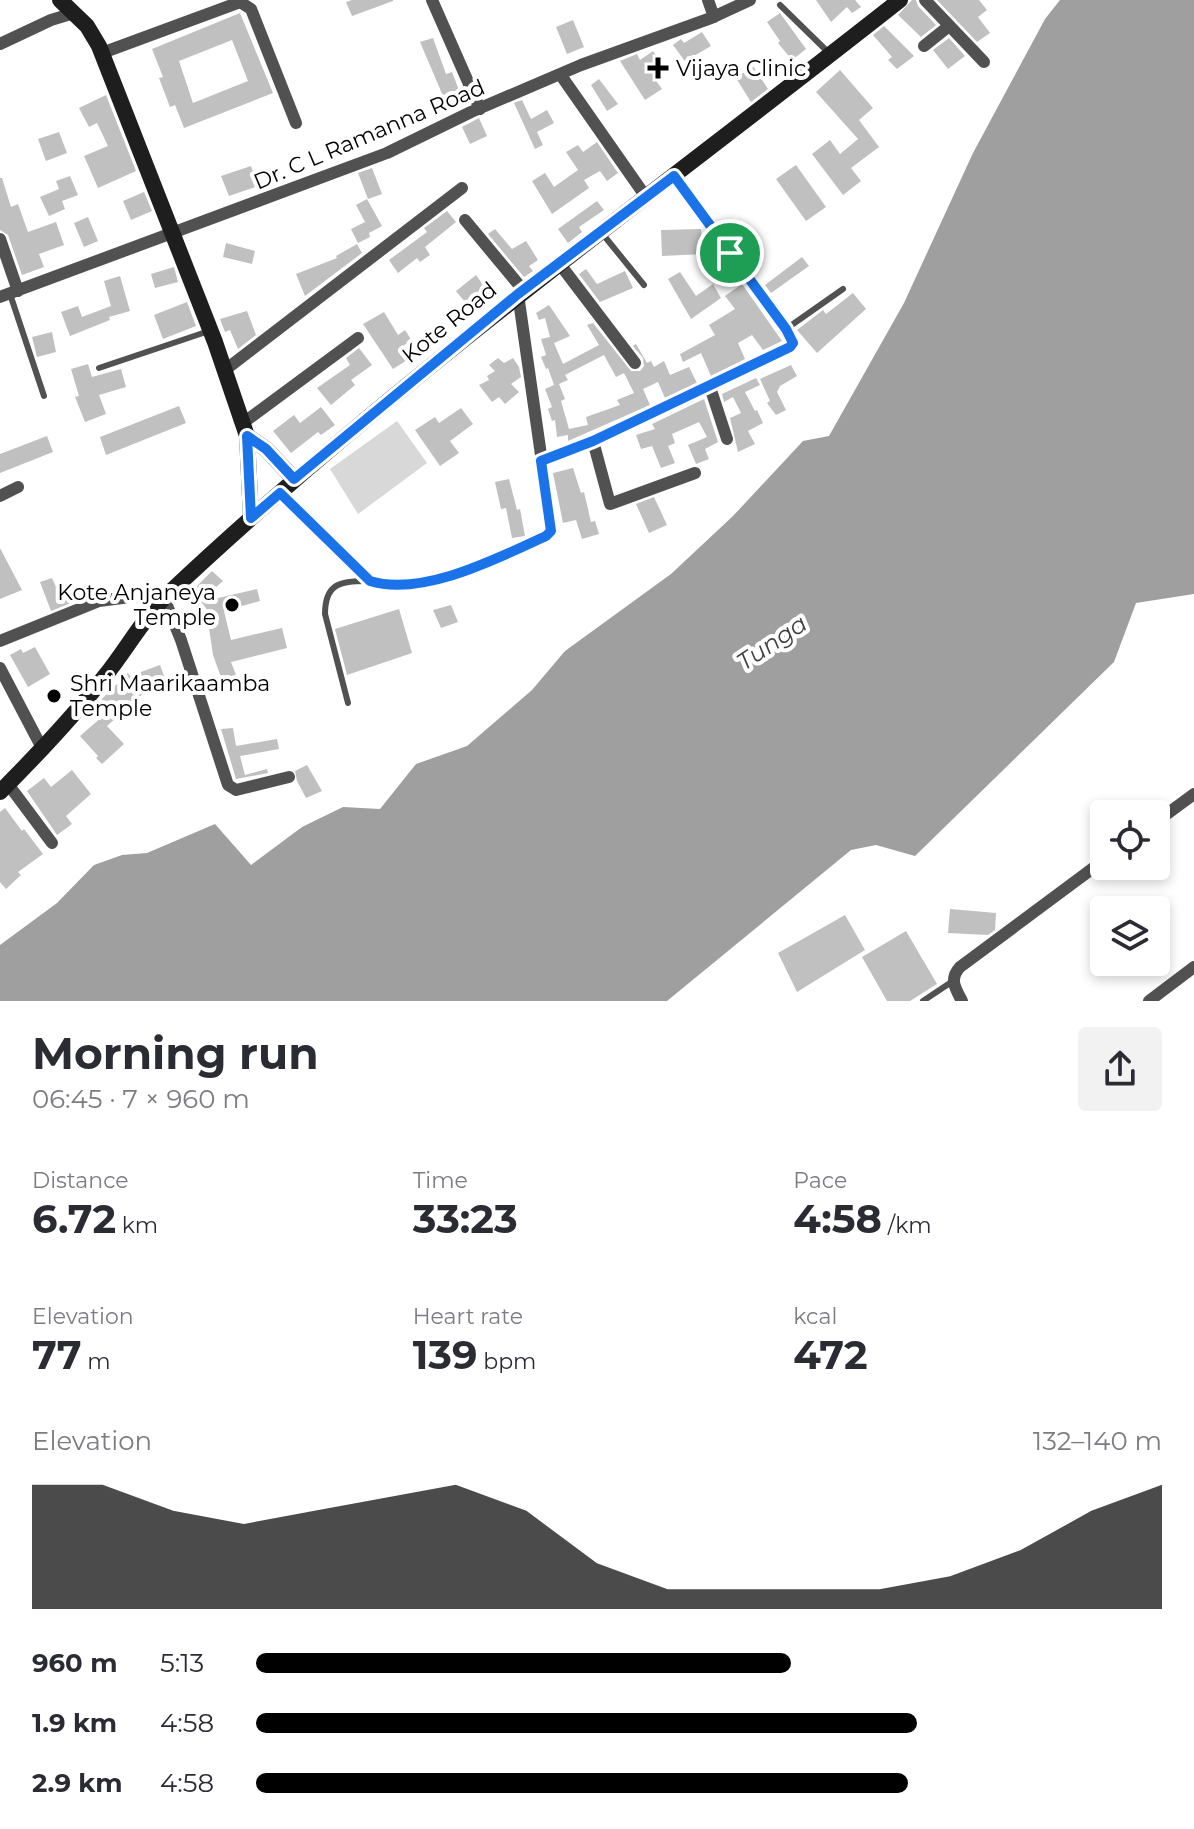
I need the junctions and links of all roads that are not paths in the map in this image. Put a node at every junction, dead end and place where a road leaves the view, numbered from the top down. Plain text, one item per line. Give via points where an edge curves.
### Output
1 (60, 0) edge
2 (432, 0) edge
3 (708, 0) edge
4 (750, 0) edge
5 (900, 0) edge
6 (925, 0) edge
7 (780, 5) dead end
8 (74, 13) junction
9 (714, 17) junction
10 (949, 26) junction
11 (0, 44) edge
12 (924, 46) dead end
13 (102, 53) junction
14 (830, 55) junction
15 (984, 62) dead end
16 (560, 74) junction
17 (480, 109) junction
18 (296, 123) dead end
19 (674, 176) junction
20 (462, 188) dead end
21 (646, 197) junction
22 (465, 220) dead end
23 (601, 232) junction
24 (171, 233) junction
25 (0, 239) edge
26 (559, 263) junction
27 (644, 285) dead end
28 (843, 289) dead end
29 (521, 292) junction
30 (9, 294) edge
31 (786, 329) junction
32 (210, 331) junction
33 (358, 338) dead end
34 (635, 363) dead end
35 (99, 368) dead end
36 (225, 370) junction
37 (710, 387) junction
38 (44, 396) dead end
39 (245, 429) junction
40 (727, 439) dead end
41 (593, 441) junction
42 (541, 461) junction
43 (695, 473) dead end
44 (294, 479) junction
45 (18, 487) dead end
46 (280, 493) junction
47 (0, 496) edge
48 (251, 518) junction
49 (370, 581) junction
50 (164, 598) junction
51 (0, 641) edge
52 (0, 668) edge
53 (348, 703) dead end
54 (43, 750) junction
55 (289, 777) dead end
56 (4, 788) edge
57 (1194, 794) edge
58 (1170, 812) edge
59 (52, 843) dead end
60 (1090, 870) edge
61 (1194, 967) edge
62 (953, 980) junction
63 (923, 1001) edge
64 (962, 1001) edge
65 (1149, 1001) edge

1 - 8 street
2 - 17 street
3 - 9 street
4 - 9 street, Dr. C L Ramanna Road
5 - 14 street, Kote Road
6 - 10 street
7 - 14 lane
8 - 11 street
8 - 13 street
9 - 16 street, Dr. C L Ramanna Road
10 - 12 street
10 - 15 street
13 - 18 street via 244,3 251,9
13 - 24 street
14 - 19 street, Kote Road
16 - 17 street, Dr. C L Ramanna Road
16 - 21 street
17 - 24 street, Dr. C L Ramanna Road via 387,153
19 - 21 street, Kote Road
19 - 31 street
20 - 36 street
21 - 23 street, Kote Road
22 - 29 street
23 - 26 street, Kote Road
23 - 27 lane
24 - 30 street, Dr. C L Ramanna Road
24 - 32 street
25 - 30 street
26 - 29 street, Kote Road
26 - 34 street
28 - 31 lane
29 - 42 street
29 - 44 street, Kote Road
30 - 38 lane
31 - 37 street via 790,347
32 - 35 lane
32 - 36 street
33 - 39 street
36 - 39 street
37 - 40 street
37 - 41 street
39 - 44 street
39 - 48 street
41 - 42 street
41 - 43 street via 610,504
42 - 49 street via 551,525 546,536 467,572 387,587
44 - 46 street, Kote Road
45 - 47 street
46 - 48 street, Kote Road
46 - 49 street
48 - 50 street, Kote Road
49 - 53 lane via 335,585 325,606
50 - 51 street via 99,601
50 - 54 street, Kote Road
50 - 55 street via 228,785 236,790
52 - 54 street
54 - 56 street, Kote Road
56 - 59 street
57 - 58 street
60 - 62 street via 960,967
61 - 65 street
62 - 63 lane
62 - 64 street

